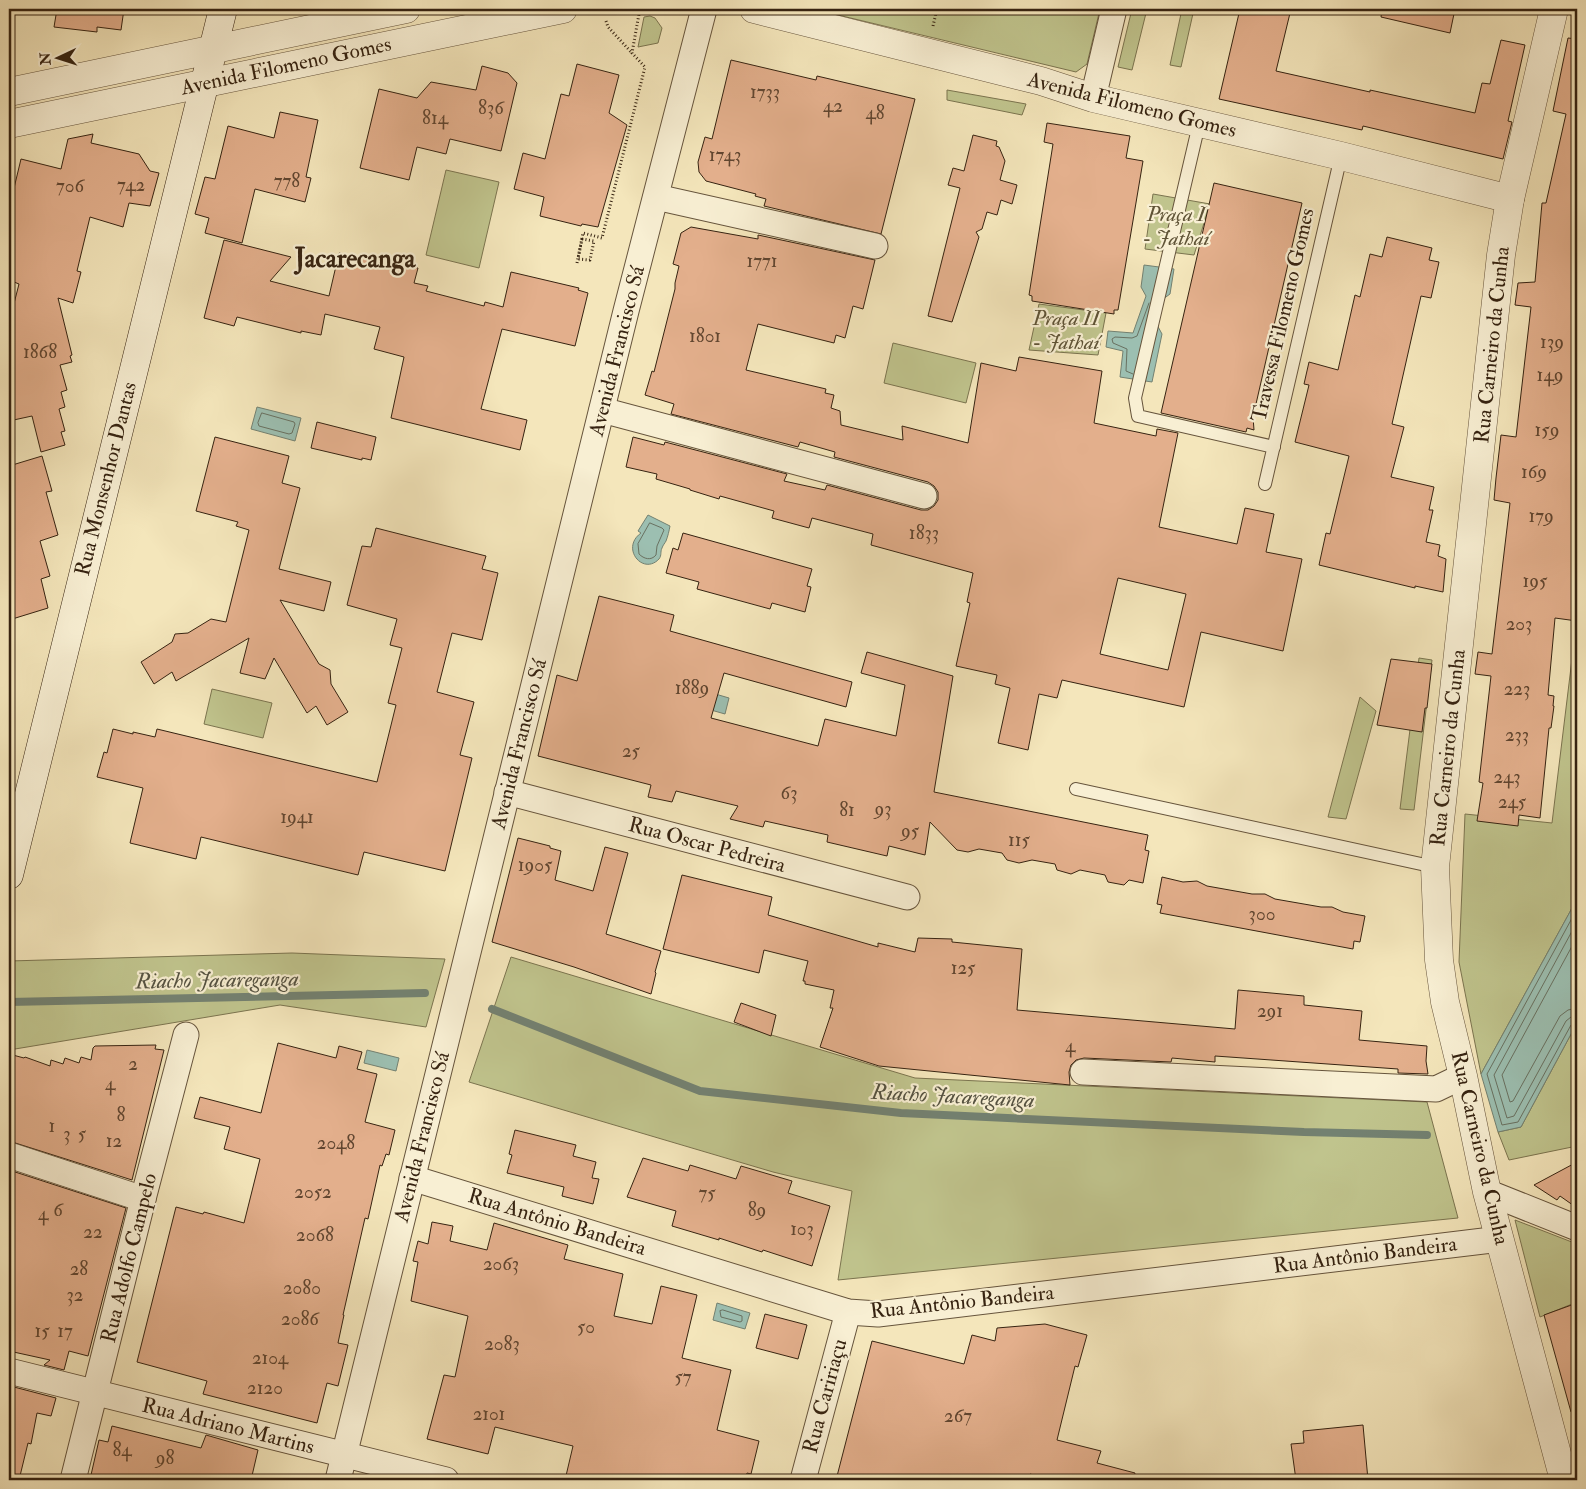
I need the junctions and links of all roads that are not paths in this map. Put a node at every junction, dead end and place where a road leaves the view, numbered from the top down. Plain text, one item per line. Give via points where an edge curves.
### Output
1 (223, 9) edge
2 (406, 9) edge
3 (563, 9) edge
4 (704, 9) edge
5 (754, 9) edge
6 (1114, 9) edge
7 (1554, 9) edge
8 (213, 48) junction
9 (204, 83) junction
10 (9, 92) edge
11 (1093, 98) junction
12 (9, 124) edge
13 (1199, 124) junction
14 (1341, 156) junction
15 (656, 197) junction
16 (1510, 199) junction
17 (875, 246) dead end
18 (602, 410) junction
19 (1274, 447) junction
20 (1265, 484) dead end
21 (924, 496) dead end
22 (1076, 789) dead end
23 (507, 792) junction
24 (1435, 867) junction
25 (9, 874) edge
26 (907, 898) dead end
27 (186, 1035) dead end
28 (1083, 1072) dead end
29 (1463, 1076) junction
30 (9, 1155) edge
31 (412, 1178) junction
32 (1488, 1192) junction
33 (143, 1199) junction
34 (1577, 1228) edge
35 (1500, 1239) junction
36 (848, 1312) junction
37 (9, 1372) edge
38 (95, 1393) junction
39 (344, 1455) junction
40 (73, 1480) edge
41 (338, 1480) edge
42 (446, 1480) edge
43 (803, 1480) edge
44 (1564, 1480) edge

1 - 8 street, Rua Monsenhor Dantas
2 - 8 street, Avenida Filomeno Gomes
3 - 9 street, Avenida Filomeno Gomes
4 - 15 street, Avenida Francisco Sá
5 - 11 street, Avenida Filomeno Gomes via 1041,81
6 - 11 street
7 - 16 street, Rua Carneiro da Cunha
8 - 9 street, Rua Monsenhor Dantas
8 - 10 street, Avenida Filomeno Gomes
9 - 12 street, Avenida Filomeno Gomes
9 - 25 street, Rua Monsenhor Dantas
11 - 13 street, Avenida Filomeno Gomes
13 - 14 street, Avenida Filomeno Gomes
13 - 19 lane via 1135,398 1136,408 1138,416
14 - 16 street, Avenida Filomeno Gomes
14 - 19 lane, Travessa Filomeno Gomes
15 - 17 street
15 - 18 street, Avenida Francisco Sá
16 - 24 street, Rua Carneiro da Cunha via 1501,256
18 - 21 street
18 - 23 street, Avenida Francisco Sá
19 - 20 lane, Travessa Filomeno Gomes
22 - 24 lane
23 - 26 street, Rua Oscar Pedreira
23 - 31 street, Avenida Francisco Sá
24 - 29 street, Rua Carneiro da Cunha via 1440,968
27 - 33 street, Rua Adolfo Campelo
28 - 29 street via 1436,1089
29 - 32 street, Rua Carneiro da Cunha
30 - 33 street
31 - 36 street, Rua Antônio Bandeira
31 - 39 street, Avenida Francisco Sá
32 - 34 street
32 - 35 street, Rua Carneiro da Cunha
33 - 38 street, Rua Adolfo Campelo
35 - 36 street, Rua Antônio Bandeira via 878,1314
35 - 44 street, Rua Carneiro da Cunha
36 - 43 street, Rua Caririaçu
37 - 38 street, Rua Adriano Martins
38 - 39 street, Rua Adriano Martins
38 - 40 street, Rua Adolfo Campelo
39 - 41 street, Avenida Francisco Sá
39 - 42 street, Rua Adriano Martins

